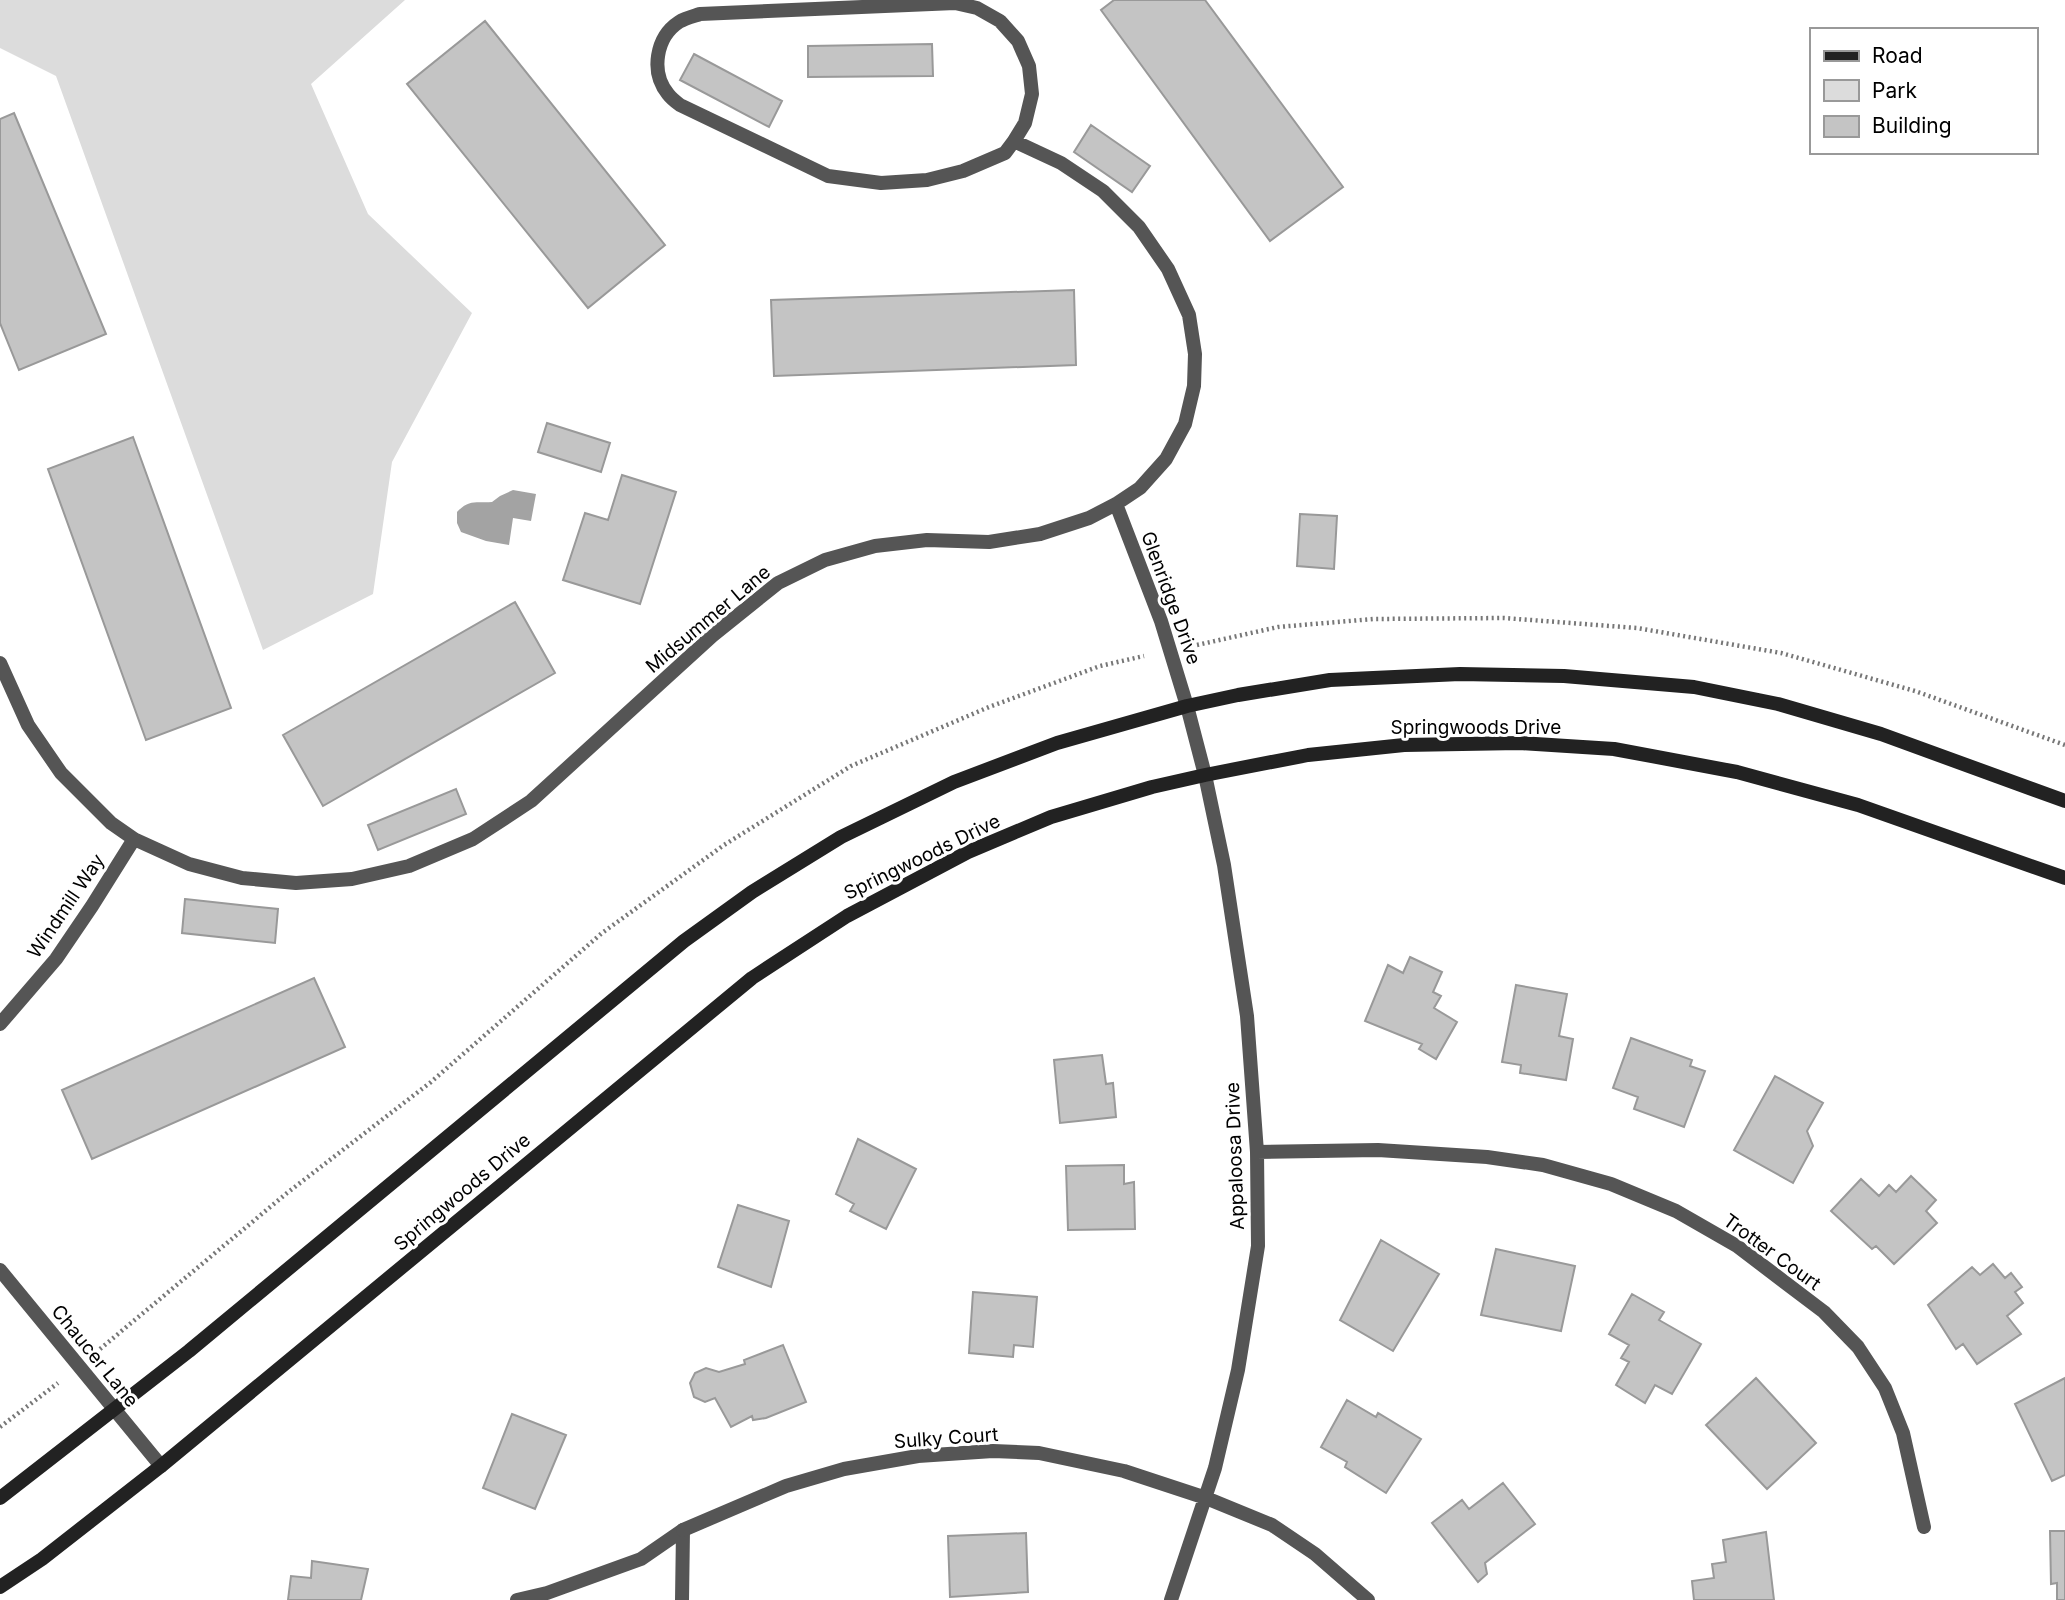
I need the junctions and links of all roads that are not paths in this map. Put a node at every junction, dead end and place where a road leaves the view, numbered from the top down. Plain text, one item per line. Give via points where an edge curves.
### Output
1 (1014, 141) junction
2 (1116, 504) junction
3 (0, 663) edge
4 (1187, 706) junction
5 (1205, 775) junction
6 (2065, 801) edge
7 (134, 839) junction
8 (2065, 878) edge
9 (0, 1024) edge
10 (1257, 1152) junction
11 (0, 1270) edge
12 (114, 1410) junction
13 (161, 1466) junction
14 (0, 1498) edge
15 (1206, 1498) junction
16 (1924, 1527) dead end
17 (683, 1530) junction
18 (0, 1587) edge
19 (517, 1600) edge
20 (682, 1600) edge
21 (1171, 1600) edge
22 (1368, 1600) edge

1 - 1 street via 1005,153 927,180 881,183 828,176 680,105 667,94 658,75 657,55 665,35 680,21 700,14 956,3 977,8 1000,21 1018,41 1029,66 1032,94 1025,123
1 - 2 street, Midsummer Lane via 1061,163 1103,191 1139,227 1168,269 1189,315 1194,386 1185,424 1166,458 1140,488
2 - 4 street, Glenridge Drive via 1161,621
2 - 7 street, Midsummer Lane via 1040,534 989,541 875,545 825,560 778,583 712,636 531,800 473,839 409,866 352,879 296,883 242,878 189,864
3 - 7 street, Midsummer Lane via 28,725 61,773 111,823
4 - 5 street, Appaloosa Drive
4 - 6 street via 1330,680 1460,674 1564,676 1694,687 1778,704 1881,734
4 - 12 street via 1057,743 954,782 841,837 752,892 684,941
5 - 8 street, Springwoods Drive via 1308,755 1404,745 1520,743 1614,749 1737,772 1858,805
5 - 10 street, Appaloosa Drive via 1247,1016
5 - 13 street, Springwoods Drive via 1051,817 968,852 847,916 752,978
7 - 9 street, Windmill Way via 56,959
10 - 15 street, Appaloosa Drive via 1258,1246 1238,1370
10 - 16 street, Trotter Court via 1378,1150 1487,1157 1543,1165 1611,1184 1676,1211 1737,1246 1824,1312 1858,1347 1885,1388 1903,1433
11 - 12 street, Chaucer Lane
12 - 13 street, Chaucer Lane
12 - 14 street
13 - 18 street, Springwoods Drive
15 - 17 street, Sulky Court via 1124,1471 1039,1453 943,1454 832,1472 786,1486
15 - 21 street, Appaloosa Drive
15 - 22 street, Sulky Court via 1272,1525 1315,1554
17 - 19 street, Sulky Court via 641,1559
17 - 20 street

